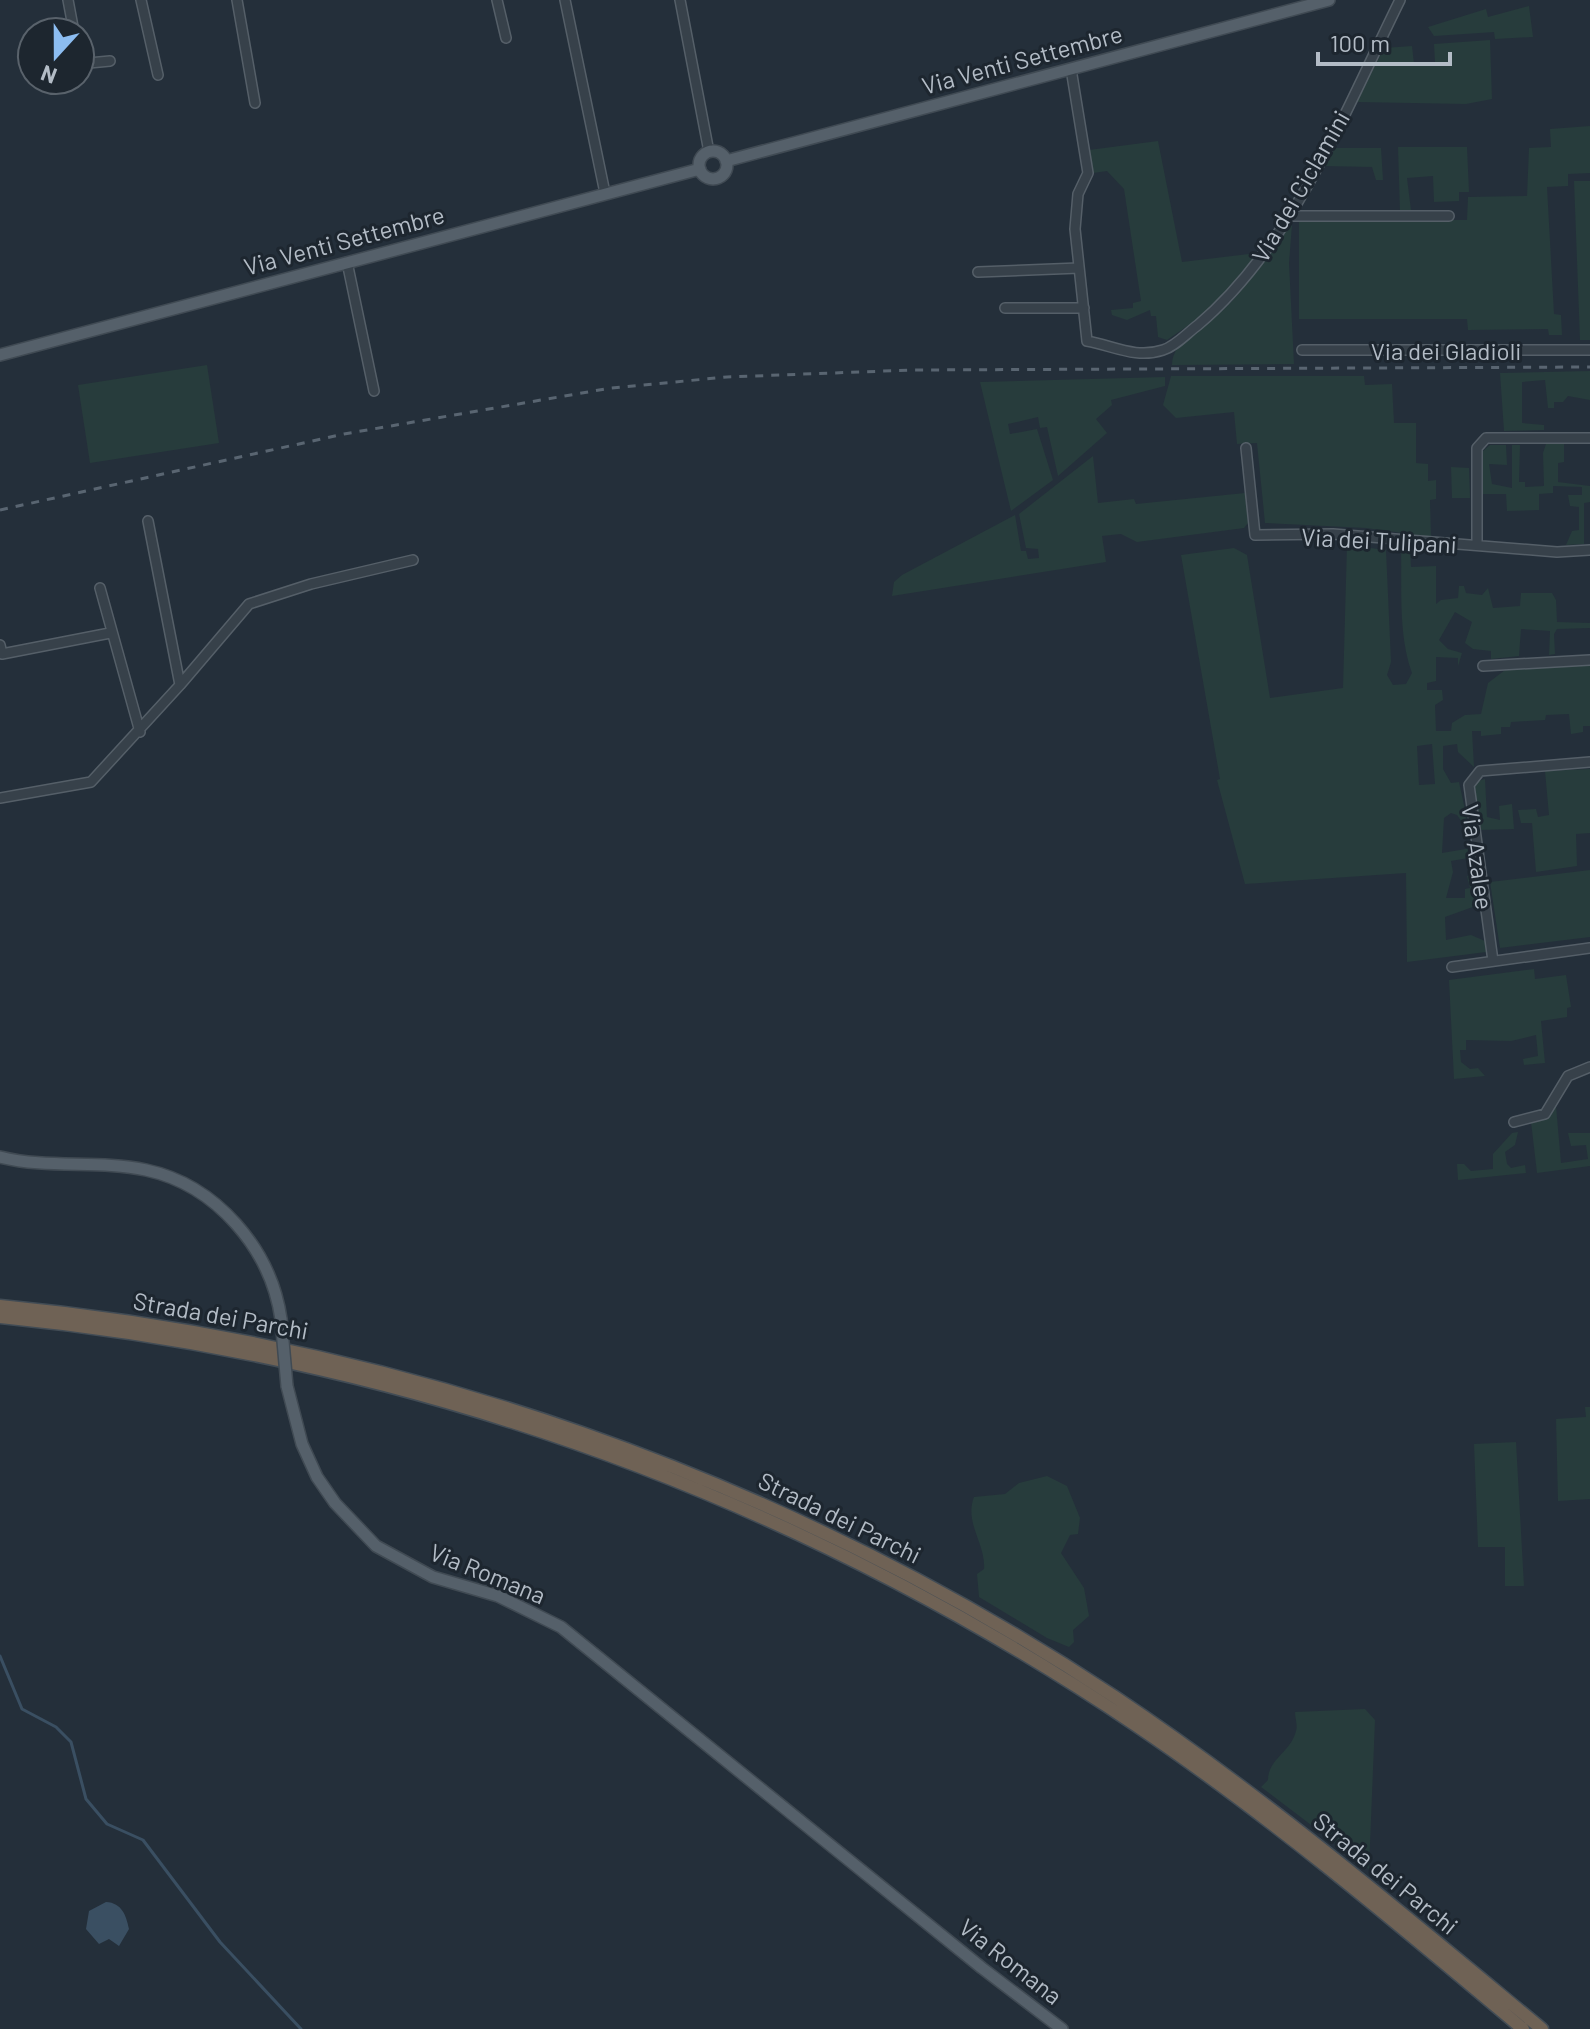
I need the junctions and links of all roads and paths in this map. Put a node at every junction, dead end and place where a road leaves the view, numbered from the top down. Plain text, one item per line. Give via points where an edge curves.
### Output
1 (141, 0) edge
2 (237, 0) edge
3 (497, 0) edge
4 (565, 0) edge
5 (680, 0) edge
6 (1329, 0) edge
7 (1400, 0) edge
8 (506, 38) dead end
9 (110, 61) dead end
10 (96, 62) edge
11 (1071, 69) junction
12 (158, 75) dead end
13 (255, 103) dead end
14 (709, 152) junction
15 (726, 161) junction
16 (700, 169) junction
17 (605, 193) junction
18 (1288, 216) junction
19 (1449, 216) dead end
20 (347, 262) junction
21 (1079, 268) junction
22 (978, 272) dead end
23 (1005, 308) dead end
24 (1084, 308) junction
25 (1302, 350) dead end
26 (1590, 350) edge
27 (0, 355) edge
28 (374, 391) dead end
29 (1590, 438) edge
30 (1246, 448) dead end
31 (148, 521) dead end
32 (1477, 545) junction
33 (1590, 550) edge
34 (413, 560) dead end
35 (100, 588) dead end
36 (110, 633) junction
37 (0, 645) edge
38 (1590, 660) edge
39 (1483, 666) dead end
40 (180, 685) junction
41 (140, 732) junction
42 (1590, 762) edge
43 (0, 798) edge
44 (1590, 948) edge
45 (1493, 961) junction
46 (1452, 967) dead end
47 (1590, 1067) edge
48 (1514, 1122) dead end
49 (0, 1157) edge
50 (0, 1306) edge
51 (0, 1317) edge
52 (1062, 2029) edge
53 (1523, 2029) edge
54 (1542, 2029) edge

1 - 12 street
2 - 13 street
3 - 8 street
4 - 17 street
5 - 14 street
6 - 11 main road, Via Venti Settembre
7 - 18 street, Via dei Ciclamini
9 - 10 street
11 - 15 main road, Via Venti Settembre
11 - 21 street via 1088,173 1077,205
14 - 15 main road
14 - 16 main road via 700,160
15 - 16 main road via 726,170 716,178 704,176
16 - 17 main road, Via Venti Settembre
17 - 20 main road, Via Venti Settembre
18 - 19 street
18 - 24 street, Via dei Ciclamini via 1224,302 1168,349 1129,354 1087,341
20 - 27 main road, Via Venti Settembre
20 - 28 street
21 - 22 street
21 - 24 street
23 - 24 street
25 - 26 street, Via dei Gladioli
29 - 32 street via 1486,438 1477,448
30 - 32 street, Via dei Tulipani via 1255,535 1333,534
31 - 40 street
32 - 33 street, Via dei Tulipani
34 - 40 street via 249,604
35 - 36 street
36 - 37 street via 2,654
36 - 41 street
38 - 39 street
40 - 41 street
41 - 43 street via 91,782
42 - 45 street, Via Azalee via 1480,771 1469,785
44 - 45 street
45 - 46 street
47 - 48 street via 1571,1073 1545,1114
49 - 52 main road, Via Romana, bridge via 147,1170 191,1187 221,1209 266,1265 281,1319 287,1386 317,1477 376,1546 433,1577 498,1596 561,1627
50 - 54 highway, Strada dei Parchi via 198,1331 398,1375 592,1434 790,1515 944,1593 1118,1699 1300,1831
51 - 53 highway, Strada dei Parchi via 200,1343 393,1385 588,1445 795,1530 967,1620 1152,1736 1329,1869

